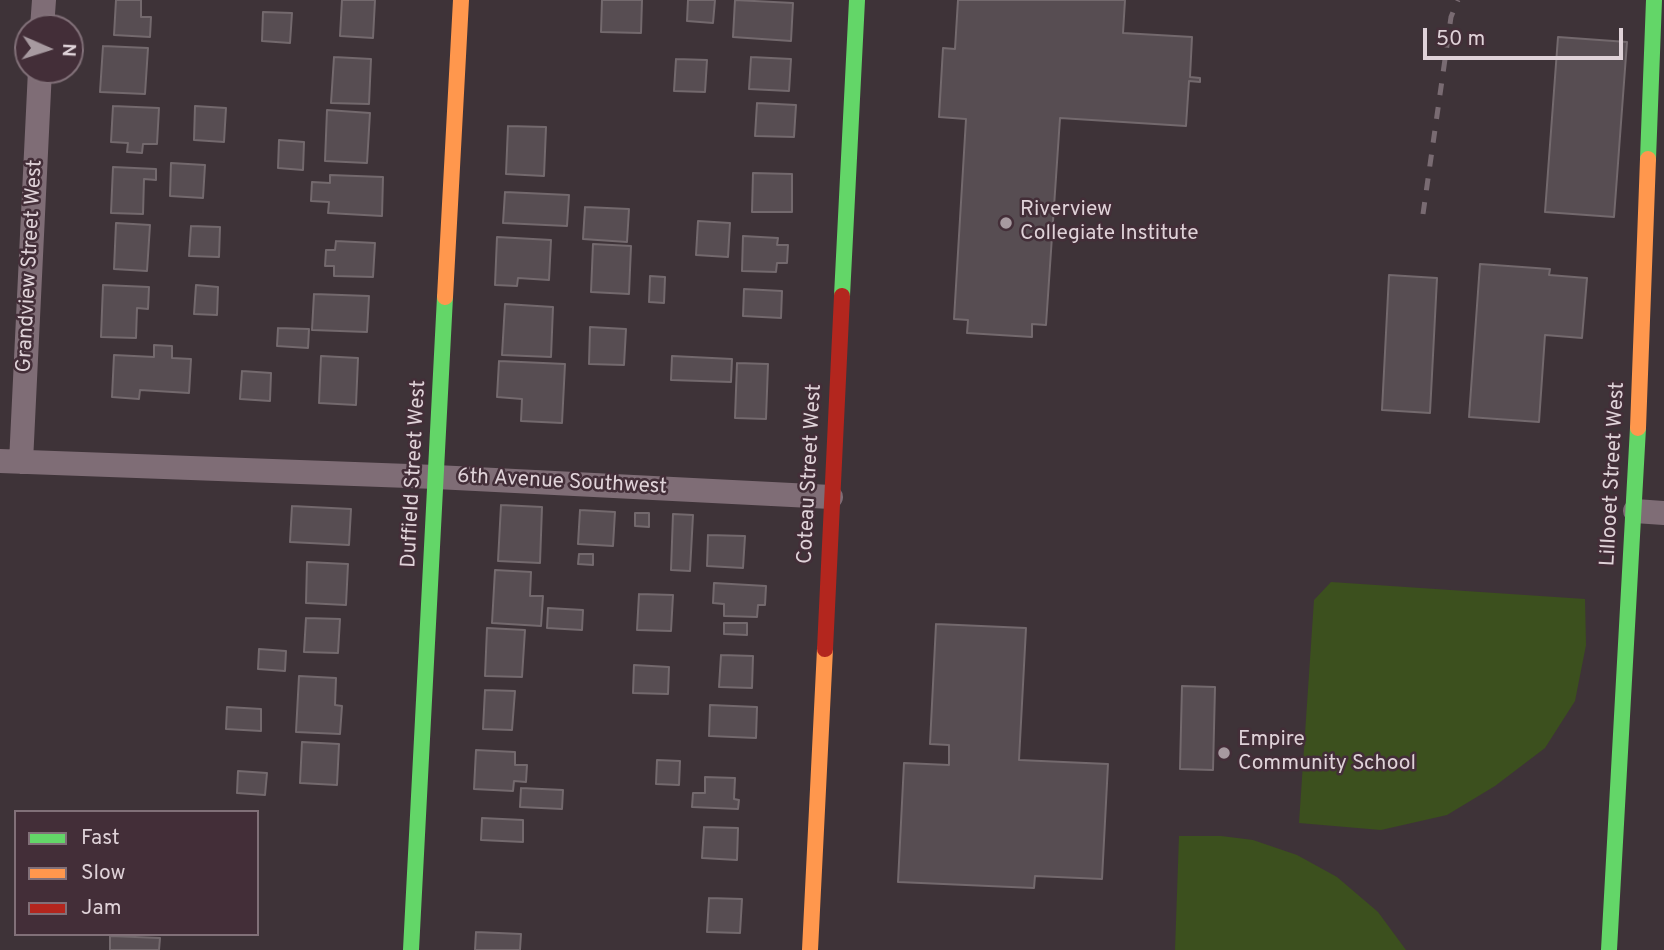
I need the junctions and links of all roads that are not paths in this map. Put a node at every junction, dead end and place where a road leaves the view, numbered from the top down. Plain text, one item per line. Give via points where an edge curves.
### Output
1 (461, 0) edge
2 (857, 0) edge
3 (1654, 0) edge
4 (39, 84) edge
5 (11, 461) edge
6 (436, 477) junction
7 (831, 497) junction
8 (1635, 511) junction
9 (1664, 513) edge
10 (411, 950) edge
11 (810, 950) edge
12 (1609, 950) edge

1 - 6 street, Duffield Street West
2 - 7 street, Coteau Street West
3 - 8 street, Lillooet Street West
4 - 5 street, Grandview Street West
5 - 6 street, 6th Avenue Southwest
6 - 7 street, 6th Avenue Southwest
6 - 10 street, Duffield Street West
7 - 11 street, Coteau Street West
8 - 9 street
8 - 12 street, Lillooet Street West

